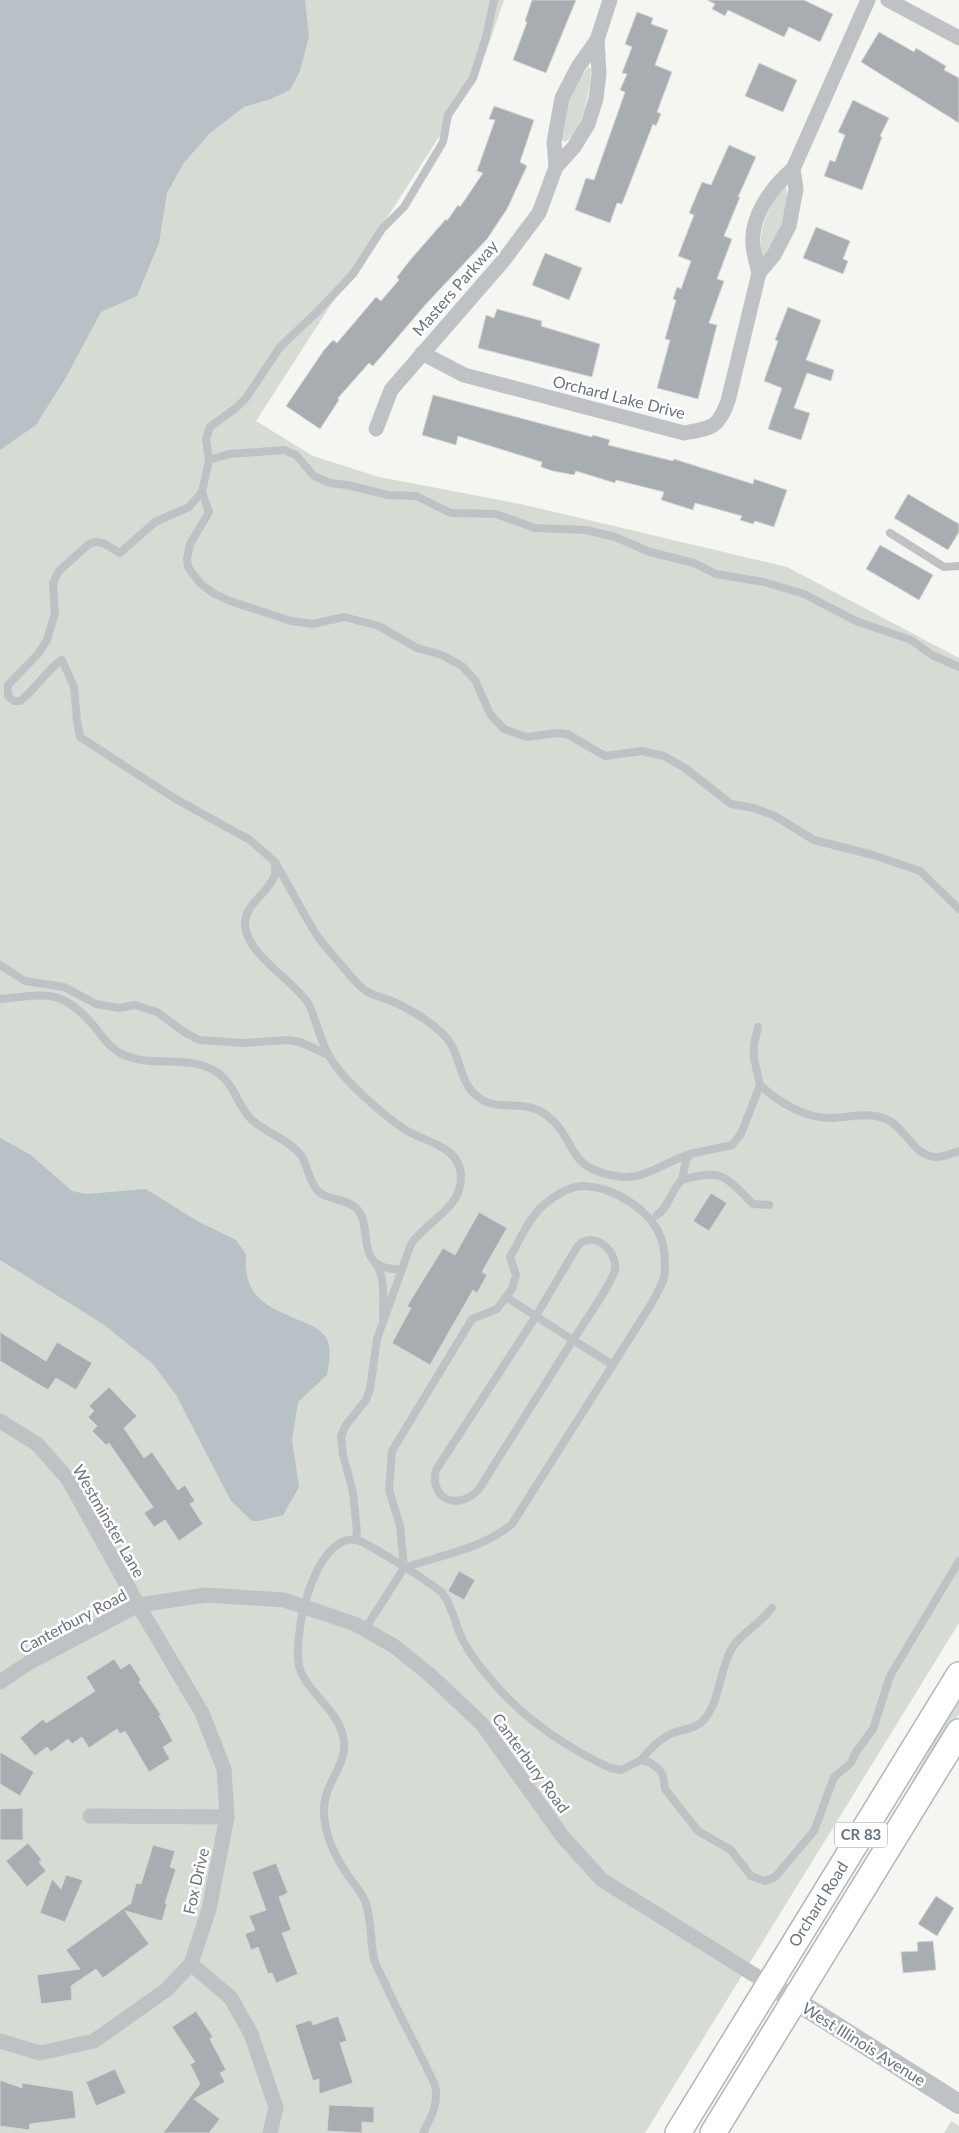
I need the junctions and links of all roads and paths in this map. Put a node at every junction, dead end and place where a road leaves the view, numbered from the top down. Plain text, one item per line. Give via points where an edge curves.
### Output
1 (494, 0) edge
2 (610, 0) edge
3 (868, 0) edge
4 (888, 0) edge
5 (959, 38) edge
6 (597, 40) junction
7 (556, 167) junction
8 (793, 169) junction
9 (759, 273) junction
10 (422, 353) junction
11 (376, 429) dead end
12 (209, 460) junction
13 (202, 492) junction
14 (890, 533) dead end
15 (959, 566) edge
16 (959, 667) edge
17 (275, 862) junction
18 (959, 909) edge
19 (0, 965) edge
20 (0, 999) edge
21 (758, 1027) dead end
22 (328, 1055) junction
23 (760, 1085) junction
24 (959, 1151) edge
25 (690, 1154) junction
26 (682, 1180) junction
27 (769, 1205) dead end
28 (657, 1215) dead end
29 (371, 1257) junction
30 (402, 1270) junction
31 (506, 1297) junction
32 (536, 1316) junction
33 (377, 1339) junction
34 (573, 1340) junction
35 (613, 1365) junction
36 (0, 1421) edge
37 (355, 1540) junction
38 (959, 1561) edge
39 (404, 1568) junction
40 (138, 1606) junction
41 (305, 1607) junction
42 (772, 1608) dead end
43 (365, 1630) junction
44 (959, 1675) edge
45 (0, 1682) edge
46 (959, 1732) edge
47 (641, 1760) junction
48 (90, 1816) dead end
49 (228, 1817) junction
50 (191, 1964) junction
51 (769, 1984) junction
52 (794, 2000) junction
53 (0, 2041) edge
54 (959, 2104) edge
55 (270, 2133) edge
56 (423, 2133) edge
57 (678, 2133) edge
58 (713, 2133) edge

1 - 12 lane via 473,78 448,115 443,142 404,207 382,229 353,274 280,347 246,398 210,427 206,439
2 - 6 street, Masters Parkway
3 - 8 street, Orchard Lake Drive
4 - 5 street
6 - 7 street, Masters Parkway via 562,98 554,142
6 - 7 street, Masters Parkway via 599,73 596,99 588,124
7 - 10 street, Masters Parkway via 539,213 524,236
8 - 9 street, Orchard Lake Drive via 796,189 789,226 774,255
8 - 9 street, Orchard Lake Drive via 767,198 756,222 753,245
9 - 10 street, Orchard Lake Drive via 728,401 713,427 684,433 464,375
10 - 11 street, Masters Parkway via 391,390
12 - 13 lane
12 - 16 lane via 229,454 284,450 296,455 314,476 330,483 388,495 416,496 451,513 496,514 535,528 586,530 615,537 650,552 694,563 716,574 764,582 804,594 856,621 910,640 932,655
13 - 17 lane via 189,507 155,522 120,553 95,542 63,566 53,583 55,613 47,640 38,654 13,678 7,691 14,701 20,701 62,660 74,687 80,737 197,812 250,840
13 - 18 lane via 209,512 187,559 188,567 201,584 214,593 291,621 313,624 344,618 379,626 417,648 442,655 462,666 475,680 490,714 504,729 527,737 567,734 604,756 642,751 664,756 731,804 775,816 814,840 920,871
14 - 15 lane via 944,567
17 - 22 lane via 274,876 250,908 245,922 247,933 254,948 308,1004
17 - 25 lane via 317,936 356,982 366,992 394,1002 445,1036 453,1047 464,1082 478,1098 497,1106 534,1107 555,1125 581,1163 614,1175 638,1176
19 - 22 lane via 25,981 64,987 96,1004 119,1008 135,1006 157,1012 199,1040 243,1043 288,1040
20 - 29 lane via 44,994 63,999 78,1008 119,1052 140,1061 193,1062 219,1074 255,1124 298,1151 320,1192 356,1208
21 - 23 lane via 754,1058
22 - 30 lane via 361,1095 405,1130 442,1146 457,1164 461,1175 460,1189 450,1207 419,1232
23 - 24 lane via 770,1094 813,1116 872,1115 888,1120 920,1153 928,1156 939,1157
23 - 25 lane via 737,1140 723,1148
25 - 26 lane
26 - 27 lane via 712,1173 734,1184 753,1204
26 - 28 lane
29 - 30 lane via 386,1268
29 - 33 lane via 380,1268 382,1285 383,1317
30 - 33 lane
31 - 32 lane
31 - 35 lane via 516,1275 510,1257 544,1204 564,1191 582,1186 608,1190 631,1204 648,1218 662,1240 665,1273 650,1306
31 - 39 lane via 496,1309 472,1319 392,1451 389,1490 400,1526
32 - 34 lane
32 - 34 lane via 581,1243 599,1242 615,1257 615,1271
32 - 34 lane via 436,1470 436,1490 443,1497 450,1501 463,1501 479,1489
33 - 37 lane via 366,1400 341,1436 353,1492
34 - 35 lane
35 - 39 lane via 512,1524 498,1536 473,1547
36 - 40 street, Westminster Lane via 37,1444 68,1479
37 - 39 lane via 370,1545
37 - 41 lane via 343,1540 332,1546 322,1558
38 - 47 lane via 890,1676 873,1729 851,1763 834,1777 814,1831 775,1877 759,1880 744,1868 731,1850 698,1831 665,1788 659,1769
39 - 43 lane
39 - 47 lane via 443,1593 472,1656 500,1690 543,1728 610,1768 621,1770
40 - 41 street, Canterbury Road via 206,1595 284,1600
40 - 45 street, Canterbury Road via 30,1662
40 - 49 street, Fox Drive via 202,1713 224,1769
41 - 43 street, Canterbury Road
41 - 56 lane via 297,1656 300,1671 308,1686 341,1726 346,1750 331,1783 324,1809 328,1834 343,1868 365,1901 374,1960 435,2085 434,2113
42 - 47 lane via 733,1647 717,1697 705,1718 698,1725 664,1738
43 - 51 street, Canterbury Road via 394,1646 482,1724 563,1837 602,1880
44 - 51 main road, Orchard Road / CR 83
46 - 52 main road, Orchard Road / CR 83
48 - 49 street
49 - 50 street, Fox Drive via 209,1909
50 - 53 street, Fox Drive via 166,1990 94,2040 40,2053
50 - 55 street via 231,1998 251,2034 276,2107
51 - 52 street, West Illinois Avenue
51 - 57 main road, Orchard Road / CR 83
52 - 54 street, West Illinois Avenue
52 - 58 main road, Orchard Road / CR 83

